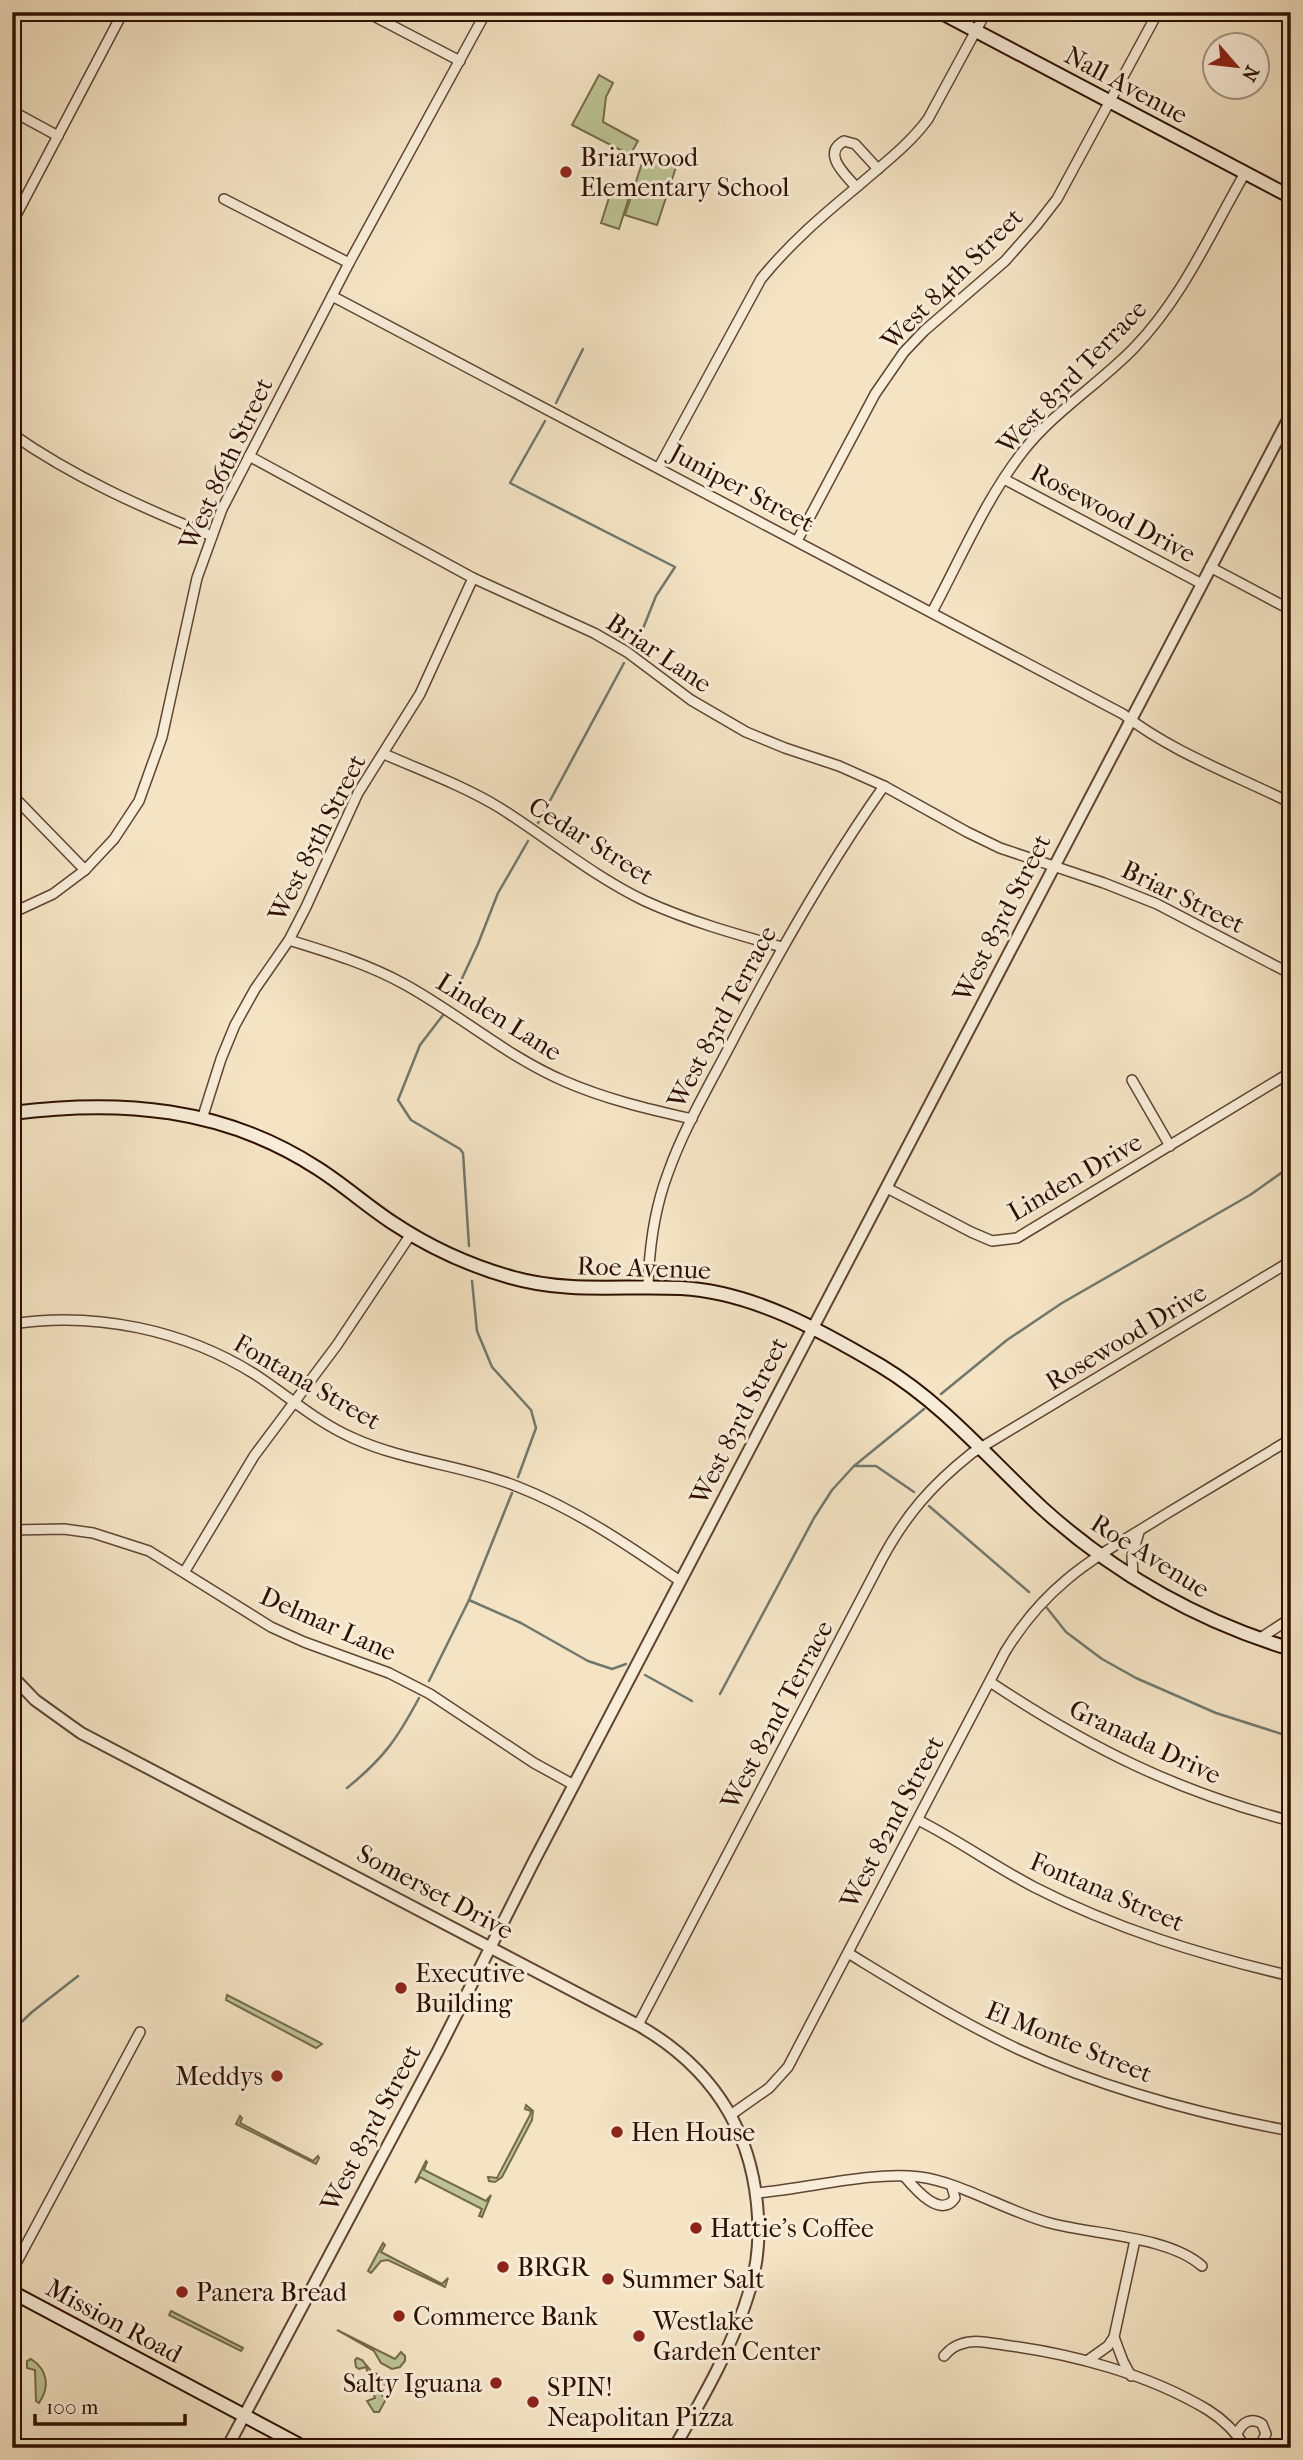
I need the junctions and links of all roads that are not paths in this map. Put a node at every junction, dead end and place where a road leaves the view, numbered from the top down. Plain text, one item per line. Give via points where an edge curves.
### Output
1 (122, 12) edge
2 (366, 12) edge
3 (485, 12) edge
4 (940, 12) edge
5 (986, 12) edge
6 (1158, 12) edge
7 (975, 32) junction
8 (460, 61) junction
9 (1110, 102) junction
10 (12, 111) edge
11 (58, 136) junction
12 (878, 169) junction
13 (1245, 173) junction
14 (856, 187) junction
15 (1291, 197) edge
16 (224, 199) dead end
17 (12, 223) edge
18 (349, 263) junction
19 (332, 296) junction
20 (1291, 414) edge
21 (12, 434) edge
22 (249, 456) junction
23 (659, 467) junction
24 (1004, 479) junction
25 (212, 536) junction
26 (797, 541) junction
27 (1210, 567) junction
28 (474, 578) junction
29 (1202, 584) junction
30 (1291, 610) edge
31 (932, 612) junction
32 (1131, 720) junction
33 (383, 754) junction
34 (884, 786) junction
35 (12, 794) edge
36 (1291, 803) edge
37 (1054, 866) junction
38 (85, 870) junction
39 (12, 913) edge
40 (289, 940) junction
41 (782, 947) junction
42 (1291, 974) edge
43 (1291, 1072) edge
44 (1132, 1080) dead end
45 (12, 1113) edge
46 (202, 1119) junction
47 (692, 1119) junction
48 (1170, 1146) junction
49 (887, 1188) junction
50 (411, 1234) junction
51 (1291, 1261) edge
52 (648, 1288) junction
53 (12, 1324) edge
54 (812, 1329) junction
55 (294, 1402) junction
56 (1291, 1439) edge
57 (982, 1448) junction
58 (12, 1530) edge
59 (1139, 1531) junction
60 (1098, 1555) junction
61 (185, 1571) junction
62 (1133, 1578) junction
63 (680, 1581) junction
64 (1291, 1618) edge
65 (1259, 1639) junction
66 (1291, 1649) edge
67 (12, 1676) edge
68 (990, 1682) junction
69 (574, 1785) junction
70 (918, 1820) junction
71 (1291, 1821) edge
72 (491, 1947) junction
73 (848, 1953) junction
74 (1291, 1976) edge
75 (638, 2025) junction
76 (140, 2032) dead end
77 (732, 2114) junction
78 (1291, 2131) edge
79 (905, 2177) junction
80 (952, 2187) junction
81 (756, 2193) junction
82 (1135, 2240) junction
83 (1202, 2266) dead end
84 (12, 2271) edge
85 (12, 2292) edge
86 (1115, 2337) junction
87 (944, 2356) dead end
88 (1087, 2361) junction
89 (1131, 2376) junction
90 (243, 2416) junction
91 (1237, 2434) junction
92 (226, 2448) edge
93 (305, 2448) edge
94 (674, 2448) edge
95 (1247, 2448) edge
96 (1255, 2448) edge

1 - 11 street
2 - 8 street
3 - 8 street, West 86th Street
4 - 7 main road, Nall Avenue
5 - 7 street
6 - 9 street, West 84th Street
7 - 9 main road, Nall Avenue
7 - 12 street via 928,119
8 - 18 street, West 86th Street
9 - 13 main road, Nall Avenue
9 - 26 street, West 84th Street via 1037,226 904,352
10 - 11 street
11 - 17 street
12 - 14 street
12 - 14 street via 855,144 844,141 838,145 836,163
13 - 15 main road, Nall Avenue
13 - 24 street, West 83rd Terrace via 1194,269 1157,321 1112,369 1044,428
14 - 23 street via 803,232 761,279
16 - 18 street
18 - 19 street, West 86th Street
19 - 22 street, West 86th Street
19 - 23 street, Juniper Street
20 - 27 street, West 83rd Street
21 - 25 street via 97,484
22 - 25 street, West 86th Street
22 - 28 street, Briar Lane
23 - 26 street, Juniper Street
24 - 29 street, Rosewood Drive
24 - 31 street, West 83rd Terrace
25 - 38 street, West 86th Street via 194,589 149,779 114,839
26 - 31 street, Juniper Street
27 - 29 street, West 83rd Street
27 - 30 street
28 - 33 street, West 85th Street via 429,677
28 - 34 street, Briar Lane via 627,652 691,700 746,732
29 - 32 street, West 83rd Street
31 - 32 street, Juniper Street
32 - 36 street, Juniper Street via 1214,767
32 - 37 street, West 83rd Street
33 - 40 street, West 85th Street via 358,793
33 - 41 street, Cedar Street via 498,807 576,861 644,900 714,928
34 - 37 street, Briar Lane via 1000,848
34 - 41 street, West 83rd Terrace
35 - 38 street
37 - 42 street, Briar Street via 1157,904
37 - 49 street, West 83rd Street
38 - 39 street, West 86th Street via 53,894
40 - 46 street, West 85th Street via 235,1026
40 - 47 street, Linden Lane via 402,982 505,1050 563,1081 631,1105
41 - 47 street, West 83rd Terrace
43 - 48 street, Linden Drive
44 - 48 street, Linden Drive
45 - 46 main road, Roe Avenue via 84,1105 127,1106
46 - 50 main road, Roe Avenue via 259,1138 313,1165
47 - 52 street, West 83rd Terrace via 658,1202
48 - 49 street, Linden Drive via 1031,1230 1004,1241 971,1232
49 - 54 street, West 83rd Street
50 - 52 main road, Roe Avenue via 472,1265 538,1284 571,1289
50 - 55 street
51 - 57 street, Rosewood Drive
52 - 54 main road, Roe Avenue via 728,1294
53 - 55 street, Fontana Street via 87,1321 150,1331 216,1354
54 - 57 main road, Roe Avenue via 917,1390
54 - 63 street, West 83rd Street
55 - 61 street via 231,1491
55 - 63 street, Fontana Street via 370,1446 490,1477 541,1497 612,1535
56 - 59 street
57 - 60 main road, Roe Avenue
57 - 75 street, West 82nd Terrace via 933,1486 898,1530
58 - 61 street, Delmar Lane via 64,1528 93,1533 149,1551
59 - 60 street
59 - 62 street via 1132,1556
60 - 62 main road, Roe Avenue
60 - 68 street, West 82nd Street via 1034,1611
61 - 69 street, Delmar Lane via 271,1627 430,1694
62 - 65 main road, Roe Avenue via 1202,1616
63 - 69 street, West 83rd Street
64 - 65 street
65 - 66 main road, Roe Avenue
67 - 72 street, Somerset Drive via 35,1700 81,1733
68 - 70 street, West 82nd Street
68 - 71 street, Granada Drive via 1076,1736 1160,1778
69 - 72 street, West 83rd Street
70 - 73 street, West 82nd Street
70 - 74 street, Fontana Street via 1034,1887 1121,1926 1214,1958
72 - 75 street, Somerset Drive
72 - 90 street, West 83rd Street
73 - 77 street, West 82nd Street via 783,2074
73 - 78 street, El Monte Street via 1023,2051 1162,2101
75 - 77 street, Somerset Drive via 687,2059
76 - 84 street
77 - 81 street, Somerset Drive
79 - 80 street
79 - 80 street via 938,2206 951,2204 955,2198
79 - 81 street
80 - 82 street via 1051,2223
81 - 94 street, Somerset Drive via 759,2245 750,2290 713,2378
82 - 83 street via 1180,2251
82 - 86 street
85 - 90 main road, Mission Road
86 - 88 street
86 - 89 street
87 - 88 street via 963,2343 980,2342
88 - 89 street
89 - 91 street via 1207,2410
90 - 92 street, West 83rd Street
90 - 93 main road, Mission Road
91 - 95 street
91 - 96 street via 1249,2421 1262,2424 1265,2439

